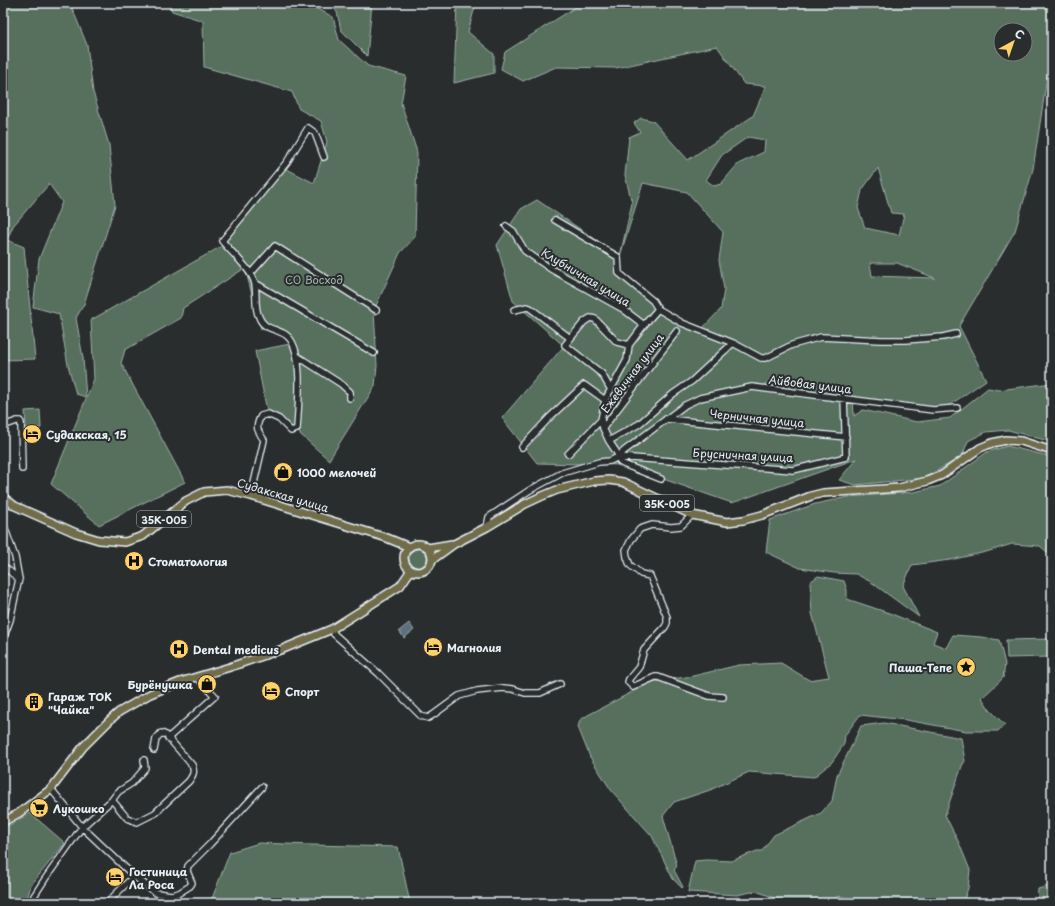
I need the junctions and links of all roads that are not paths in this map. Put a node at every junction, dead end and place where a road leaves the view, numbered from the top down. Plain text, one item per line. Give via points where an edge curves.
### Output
1 (324, 157) dead end
2 (555, 220) dead end
3 (506, 226) dead end
4 (251, 273) junction
5 (255, 283) junction
6 (658, 309) junction
7 (376, 310) dead end
8 (514, 310) dead end
9 (644, 324) junction
10 (677, 331) dead end
11 (956, 334) dead end
12 (570, 338) junction
13 (733, 343) junction
14 (629, 345) junction
15 (374, 353) dead end
16 (297, 356) junction
17 (611, 390) junction
18 (350, 398) dead end
19 (844, 398) junction
20 (605, 400) junction
21 (957, 408) dead end
22 (666, 419) junction
23 (601, 420) junction
24 (3, 426) edge
25 (603, 428) junction
26 (846, 437) junction
27 (609, 441) junction
28 (522, 447) dead end
29 (1052, 451) edge
30 (568, 454) dead end
31 (618, 457) junction
32 (22, 468) dead end
33 (661, 479) dead end
34 (250, 496) junction
35 (3, 497) edge
36 (692, 515) junction
37 (3, 523) edge
38 (487, 527) junction
39 (454, 544) junction
40 (409, 547) junction
41 (428, 548) junction
42 (432, 560) junction
43 (3, 566) edge
44 (411, 570) junction
45 (19, 579) junction
46 (332, 629) junction
47 (3, 639) edge
48 (197, 677) junction
49 (560, 684) dead end
50 (724, 697) dead end
51 (168, 738) junction
52 (154, 750) dead end
53 (144, 760) dead end
54 (262, 787) dead end
55 (51, 789) junction
56 (112, 800) junction
57 (3, 822) edge
58 (82, 827) junction
59 (134, 876) junction
60 (32, 903) edge
61 (107, 903) edge

1 - 4 street via 315,133 308,128 287,162 222,241
2 - 6 street via 618,257 619,273 653,301
3 - 9 street, Клубничная улица via 513,231 524,251
4 - 5 street
4 - 7 street via 275,246
5 - 15 street
5 - 16 street via 255,302 262,324 287,335
6 - 9 street
6 - 13 street via 682,323
8 - 12 street via 530,308
9 - 14 street
10 - 25 street, Ежевичная улица
11 - 13 street via 906,340 821,337 792,345 766,358 761,358
12 - 14 street via 590,318 595,319 617,342
12 - 17 street via 565,345 602,374
13 - 27 street via 692,381 639,424
14 - 17 street via 627,360
16 - 18 street via 342,384 350,392
16 - 34 street via 297,430 291,431 279,419 268,414 261,416 257,423 258,431 264,440
17 - 20 street
19 - 21 street, Айвовая улица via 933,410
19 - 22 street, Айвовая улица via 752,387 700,398
19 - 26 street
20 - 23 street
20 - 28 street via 584,385
22 - 26 street, Черничная улица
22 - 31 street, Айвовая улица
23 - 25 street
23 - 30 street
24 - 32 street via 17,421 21,423
25 - 27 street
26 - 31 street, Брусничная улица via 846,457 792,470
27 - 31 street
29 - 36 main road, 35К-005 via 1021,441 1006,440 980,448 942,475 899,488 823,493 743,520 727,522
31 - 33 street via 623,464
31 - 38 street via 610,462 599,462 562,474 530,490 489,517
34 - 35 main road, Судакская улица / 35К-005 via 227,490 204,492 186,501 143,536 125,542 99,540 76,533 15,506
34 - 40 main road, Судакская улица / 35К-005
36 - 38 main road, 35К-005 via 623,482 609,480 557,490 525,504
36 - 50 street via 682,526 652,525 640,529 626,550 630,565 641,574 650,576 668,617 667,623 644,650 639,667 628,682 633,687 658,677 708,696
37 - 45 street via 16,557
38 - 39 main road, 35К-005
39 - 41 main road, 35К-005
39 - 42 main road, 35К-005
40 - 41 main road, 35К-005 via 415,544
40 - 44 main road via 404,555 405,564
41 - 42 main road
42 - 44 main road, 35К-005 via 428,568 420,572
43 - 45 street
44 - 46 main road via 400,586
45 - 47 street
46 - 48 main road via 282,649
46 - 49 street via 334,634 425,718 459,696 477,691 503,688 525,693 540,692
48 - 51 street via 215,696
48 - 55 main road via 150,694 119,712 83,747
51 - 52 street via 161,733 156,739
51 - 56 street via 192,765 194,771 189,781 155,813 137,822 127,818
53 - 56 street via 145,768
54 - 59 street via 188,866 187,871 192,883 190,886 172,896 162,895
55 - 57 main road
55 - 58 street
56 - 58 street
58 - 59 street
58 - 60 street via 45,879
59 - 61 street

